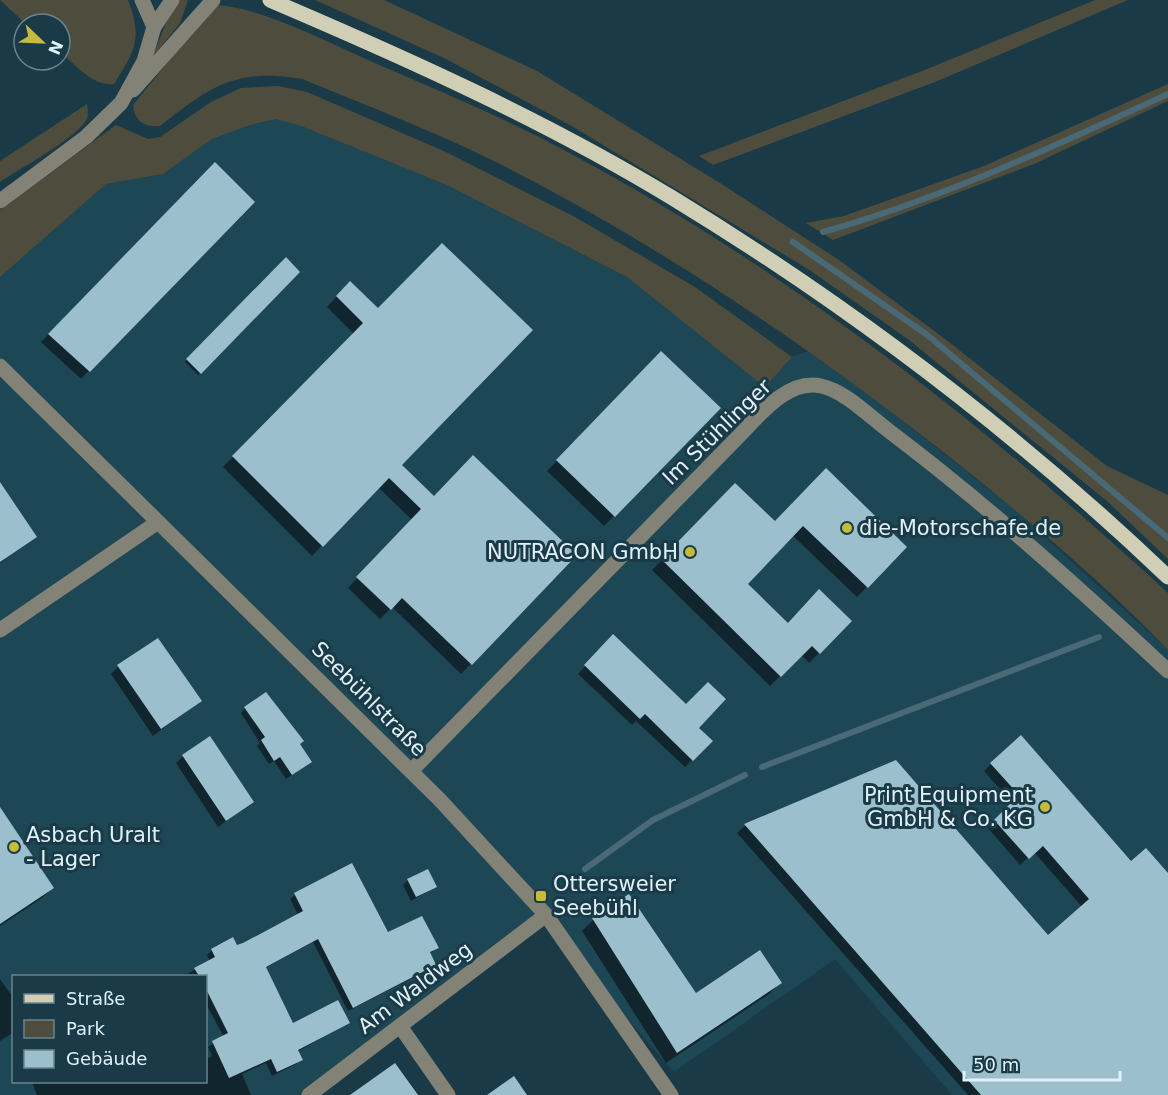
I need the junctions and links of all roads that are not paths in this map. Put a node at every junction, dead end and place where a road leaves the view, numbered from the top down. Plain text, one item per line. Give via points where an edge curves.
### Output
1 (142, 0) edge
2 (172, 0) edge
3 (213, 0) edge
4 (270, 0) edge
5 (153, 27) junction
6 (121, 103) junction
7 (0, 201) edge
8 (0, 366) edge
9 (158, 522) junction
10 (1168, 577) edge
11 (0, 630) edge
12 (1168, 671) edge
13 (411, 771) junction
14 (546, 915) junction
15 (400, 1026) junction
16 (309, 1095) edge
17 (448, 1095) edge
18 (671, 1095) edge

1 - 5 street
2 - 5 street
3 - 6 street
4 - 10 main road via 374,44 541,125 670,197 794,276 938,378 1109,521
5 - 6 street via 144,61
6 - 7 street via 86,137
8 - 9 street, Seebühlstraße
9 - 11 street
9 - 13 street, Seebühlstraße
12 - 13 street, Im Stühlinger via 1013,531 912,448 842,396 820,386 792,388 736,439
13 - 14 street, Seebühlstraße
14 - 15 street, Am Waldweg
14 - 18 street, Seebühlstraße
15 - 16 street, Am Waldweg
15 - 17 street

